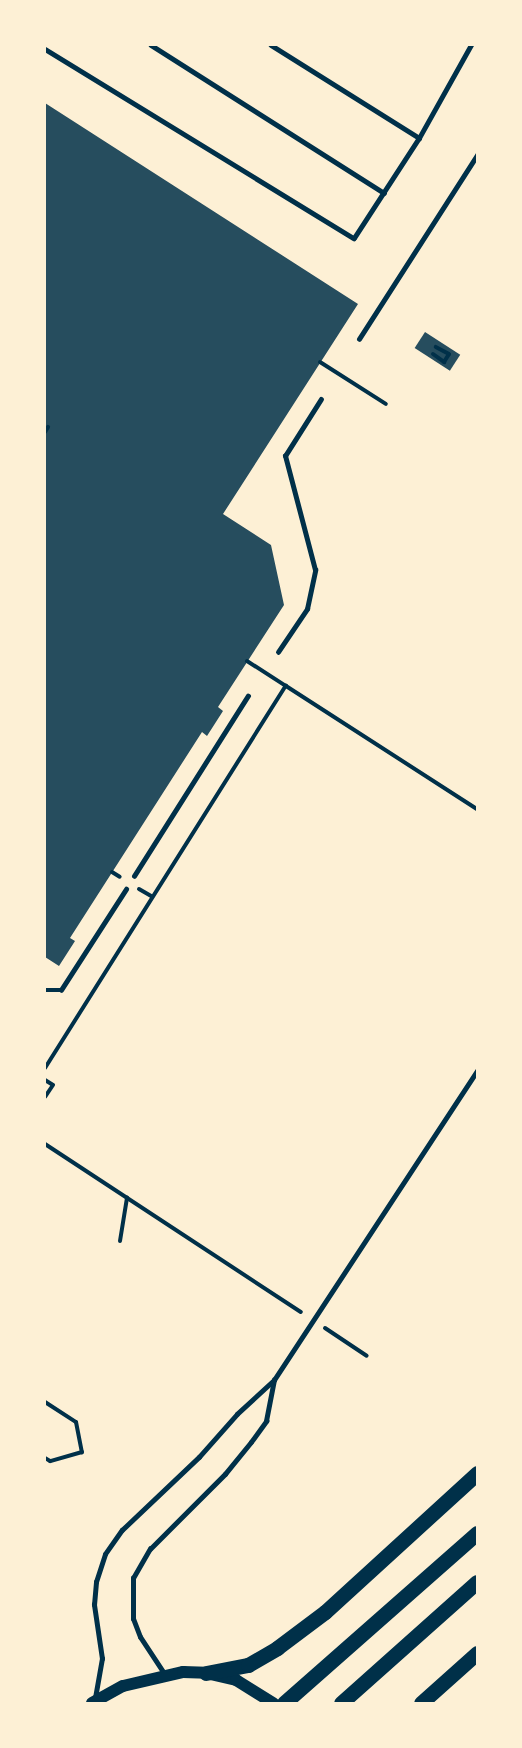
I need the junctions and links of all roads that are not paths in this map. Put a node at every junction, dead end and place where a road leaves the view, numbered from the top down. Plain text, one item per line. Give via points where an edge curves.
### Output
1 (151, 45) edge
2 (271, 45) edge
3 (471, 45) edge
4 (45, 49) edge
5 (419, 138) junction
6 (477, 155) edge
7 (384, 193) junction
8 (359, 339) dead end
9 (321, 399) dead end
10 (278, 652) dead end
11 (249, 696) dead end
12 (134, 876) dead end
13 (126, 889) dead end
14 (45, 990) edge
15 (477, 1071) edge
16 (274, 1380) junction
17 (477, 1473) edge
18 (477, 1533) edge
19 (477, 1582) edge
20 (477, 1653) edge
21 (206, 1673) junction
22 (165, 1675) junction
23 (93, 1702) edge
24 (273, 1703) edge
25 (284, 1703) edge
26 (341, 1703) edge
27 (421, 1703) edge

1 - 7 lane
2 - 5 lane
3 - 5 lane
4 - 7 lane via 354,238
5 - 7 lane
6 - 8 lane
9 - 10 lane via 285,456 315,570 307,609
11 - 12 lane
13 - 14 lane via 62,990
15 - 16 lane
16 - 22 lane via 266,1421 225,1474 150,1549 133,1578 133,1619
16 - 23 lane via 122,1530 105,1554 94,1605 102,1659
17 - 21 main road via 325,1612 277,1648 248,1665
18 - 25 main road
19 - 26 main road
20 - 27 main road
21 - 22 main road
21 - 24 main road via 236,1680
22 - 23 main road via 123,1686

